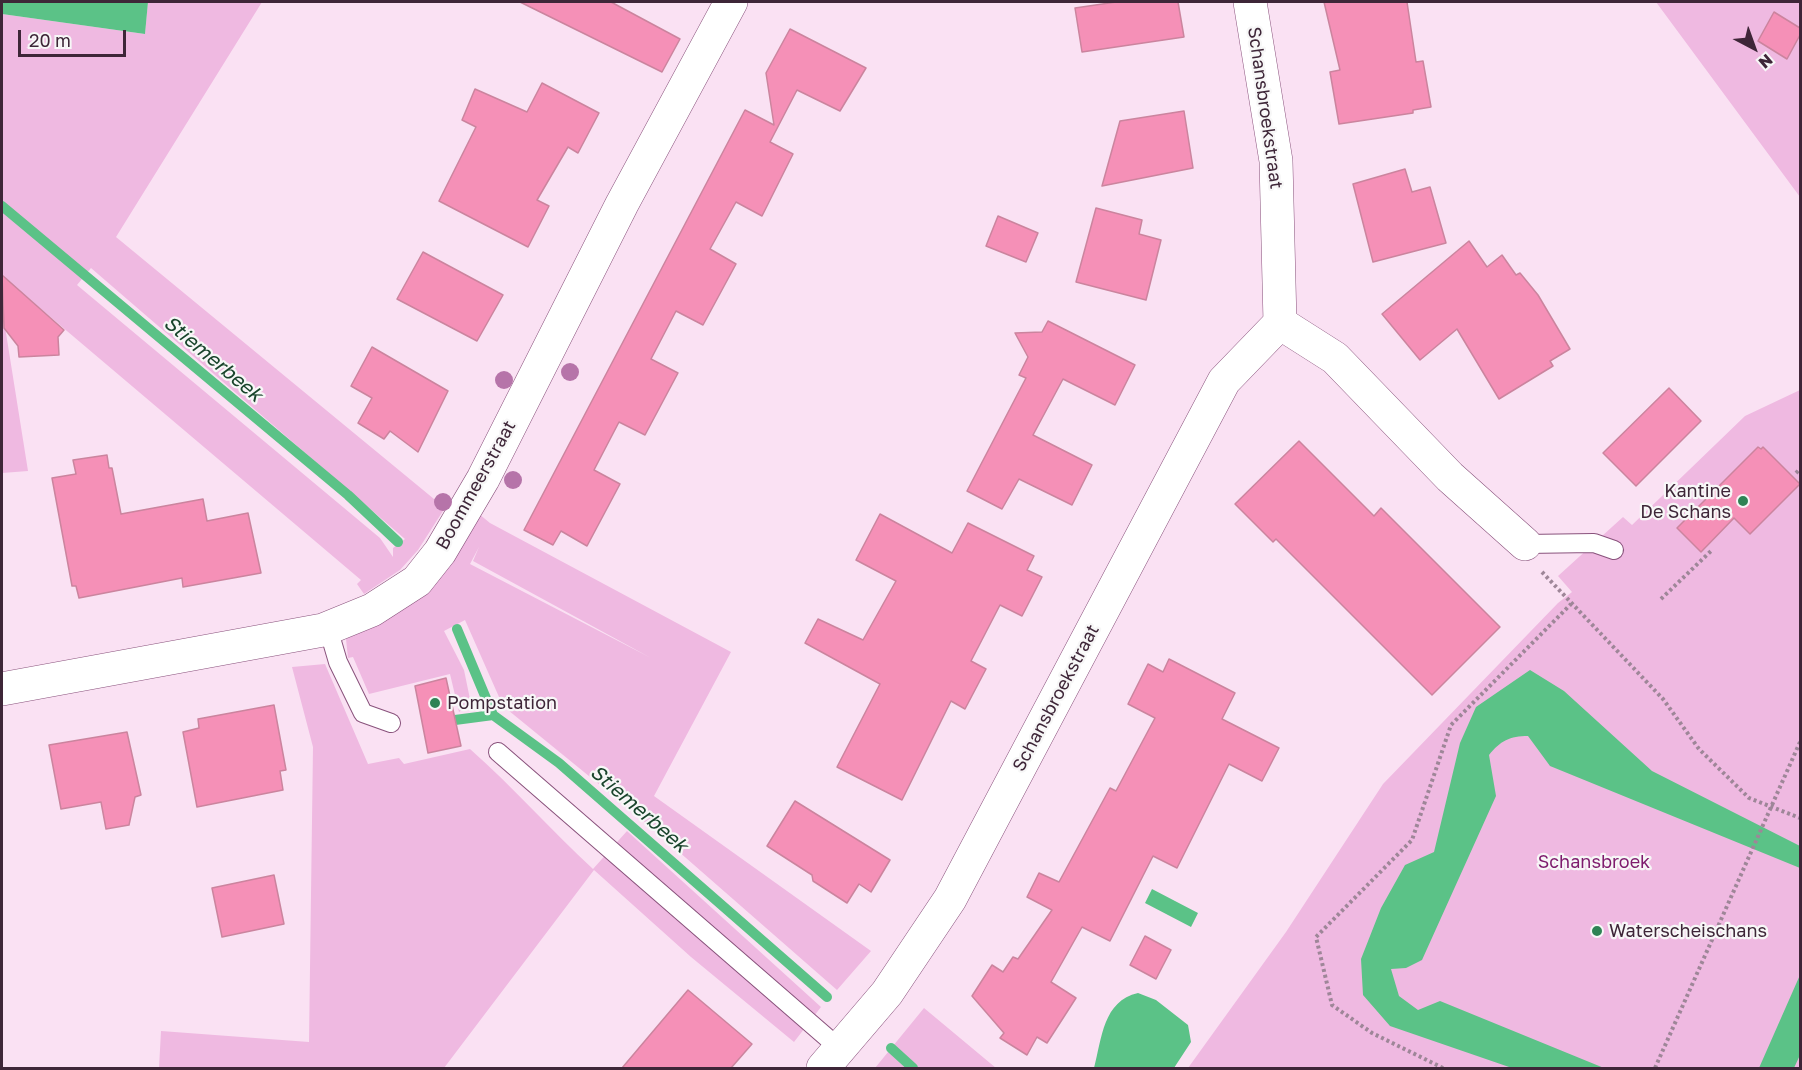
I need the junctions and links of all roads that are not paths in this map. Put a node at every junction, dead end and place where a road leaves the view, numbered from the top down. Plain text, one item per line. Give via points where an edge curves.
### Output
1 (1250, 2) edge
2 (727, 3) edge
3 (1280, 323) junction
4 (1525, 544) joint
5 (1614, 550) dead end
6 (328, 628) junction
7 (2, 689) edge
8 (391, 723) dead end
9 (498, 752) dead end
10 (831, 1058) edge

1 - 3 street, Schansbroekstraat via 1276,161
2 - 6 street, Boommeerstraat via 483,479 440,552 417,581 372,610
3 - 4 street via 1335,358 1450,477
3 - 10 street, Schansbroekstraat via 1224,381 950,899 887,993
4 - 5 lane via 1594,543
6 - 7 street, Boommeerstraat
6 - 8 lane via 338,662 363,713
9 - 10 lane

